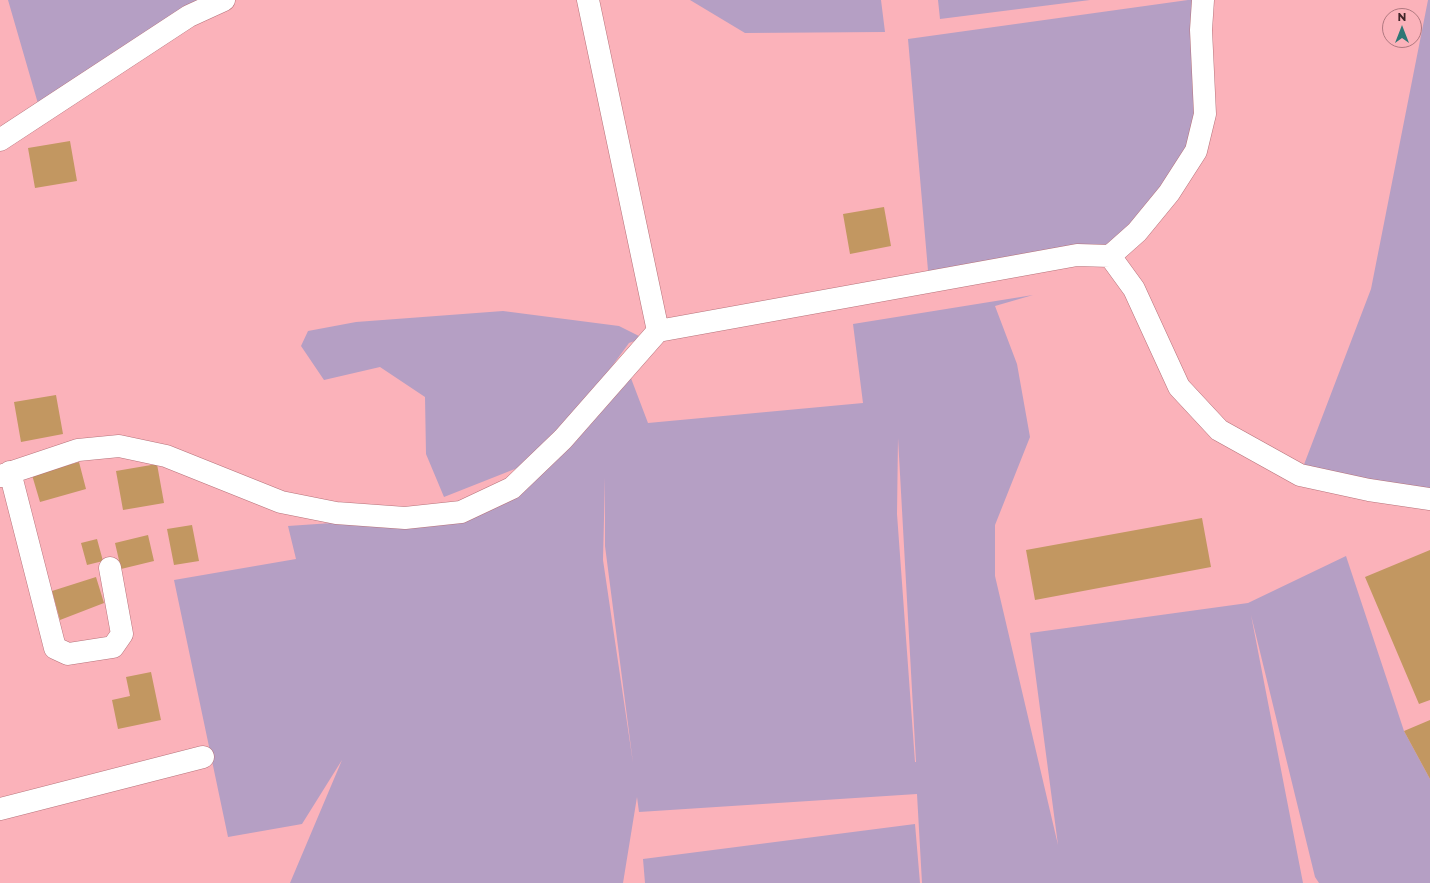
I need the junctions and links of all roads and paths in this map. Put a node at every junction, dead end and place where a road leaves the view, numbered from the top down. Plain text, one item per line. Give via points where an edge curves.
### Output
1 (224, 0) edge
2 (588, 0) edge
3 (1203, 0) edge
4 (0, 140) edge
5 (1110, 256) junction
6 (658, 331) junction
7 (5, 474) edge
8 (1430, 499) edge
9 (110, 568) dead end
10 (203, 757) dead end
11 (0, 809) edge

1 - 4 street via 189,16
2 - 6 street
3 - 5 street via 1201,30 1205,114 1196,151 1169,193 1136,232
5 - 6 street via 1076,255
5 - 8 street via 1134,289 1179,387 1219,430 1300,475 1369,490
6 - 7 street via 563,438 512,488 461,512 405,518 336,514 281,502 166,456 119,446 78,450
7 - 9 street via 55,648 68,654 113,647 122,634
10 - 11 street

